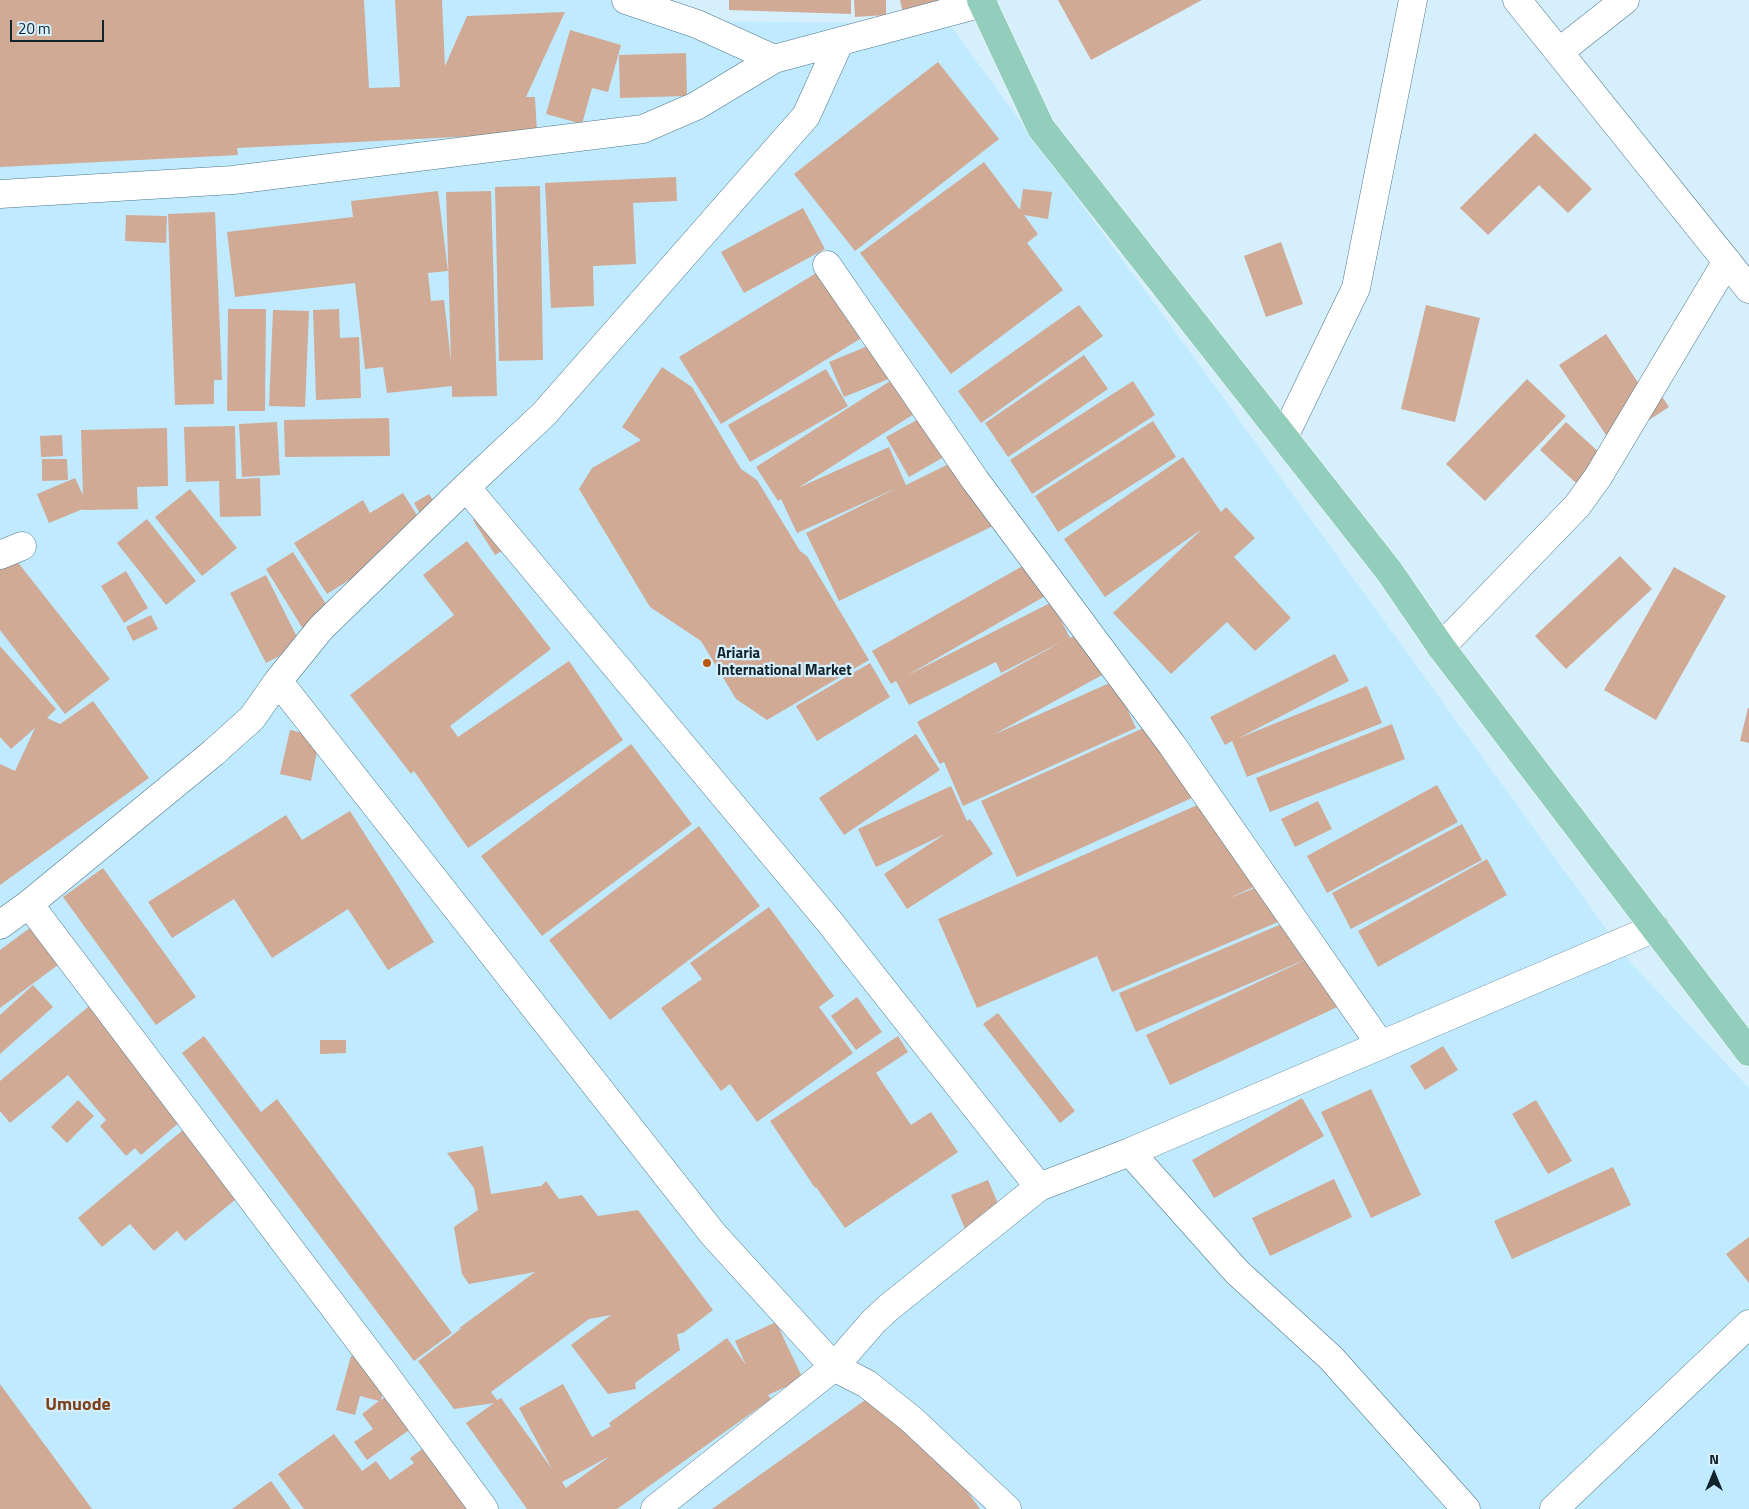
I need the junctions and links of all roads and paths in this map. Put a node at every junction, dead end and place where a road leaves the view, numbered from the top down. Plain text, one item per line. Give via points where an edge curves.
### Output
1 (626, 0) edge
2 (1413, 0) edge
3 (1517, 0) edge
4 (1625, 0) edge
5 (982, 2) edge
6 (840, 41) junction
7 (1558, 52) junction
8 (774, 59) junction
9 (0, 194) edge
10 (1727, 261) junction
11 (827, 265) dead end
12 (1749, 289) edge
13 (1284, 438) junction
14 (466, 487) junction
15 (1441, 647) junction
16 (278, 682) junction
17 (29, 904) junction
18 (0, 925) edge
19 (1655, 928) junction
20 (1380, 1044) junction
21 (1749, 1052) edge
22 (1130, 1152) junction
23 (1039, 1187) junction
24 (1749, 1324) edge
25 (834, 1367) junction
26 (484, 1509) edge
27 (655, 1509) edge
28 (1007, 1509) edge
29 (1466, 1509) edge
30 (1554, 1509) edge

1 - 8 street via 697,24
2 - 13 street via 1356,288
3 - 7 street
4 - 7 street
5 - 6 street
5 - 13 main road via 1041,128
6 - 8 street
6 - 14 street via 806,116 544,414
7 - 10 street
8 - 9 street via 696,106 643,129 233,180
10 - 12 street
10 - 15 street via 1598,477 1577,506
11 - 20 street via 975,480 1172,744
13 - 15 main road via 1389,572
14 - 16 street via 321,628
14 - 23 street via 828,920
15 - 19 main road
16 - 17 street via 252,718 213,753
16 - 25 street via 713,1234
17 - 18 street
17 - 26 street
19 - 20 street
19 - 21 main road
20 - 22 street
22 - 23 street
22 - 29 street via 1237,1272 1331,1358
23 - 25 street via 888,1308
24 - 30 street
25 - 27 street
25 - 28 street via 867,1384 911,1419

